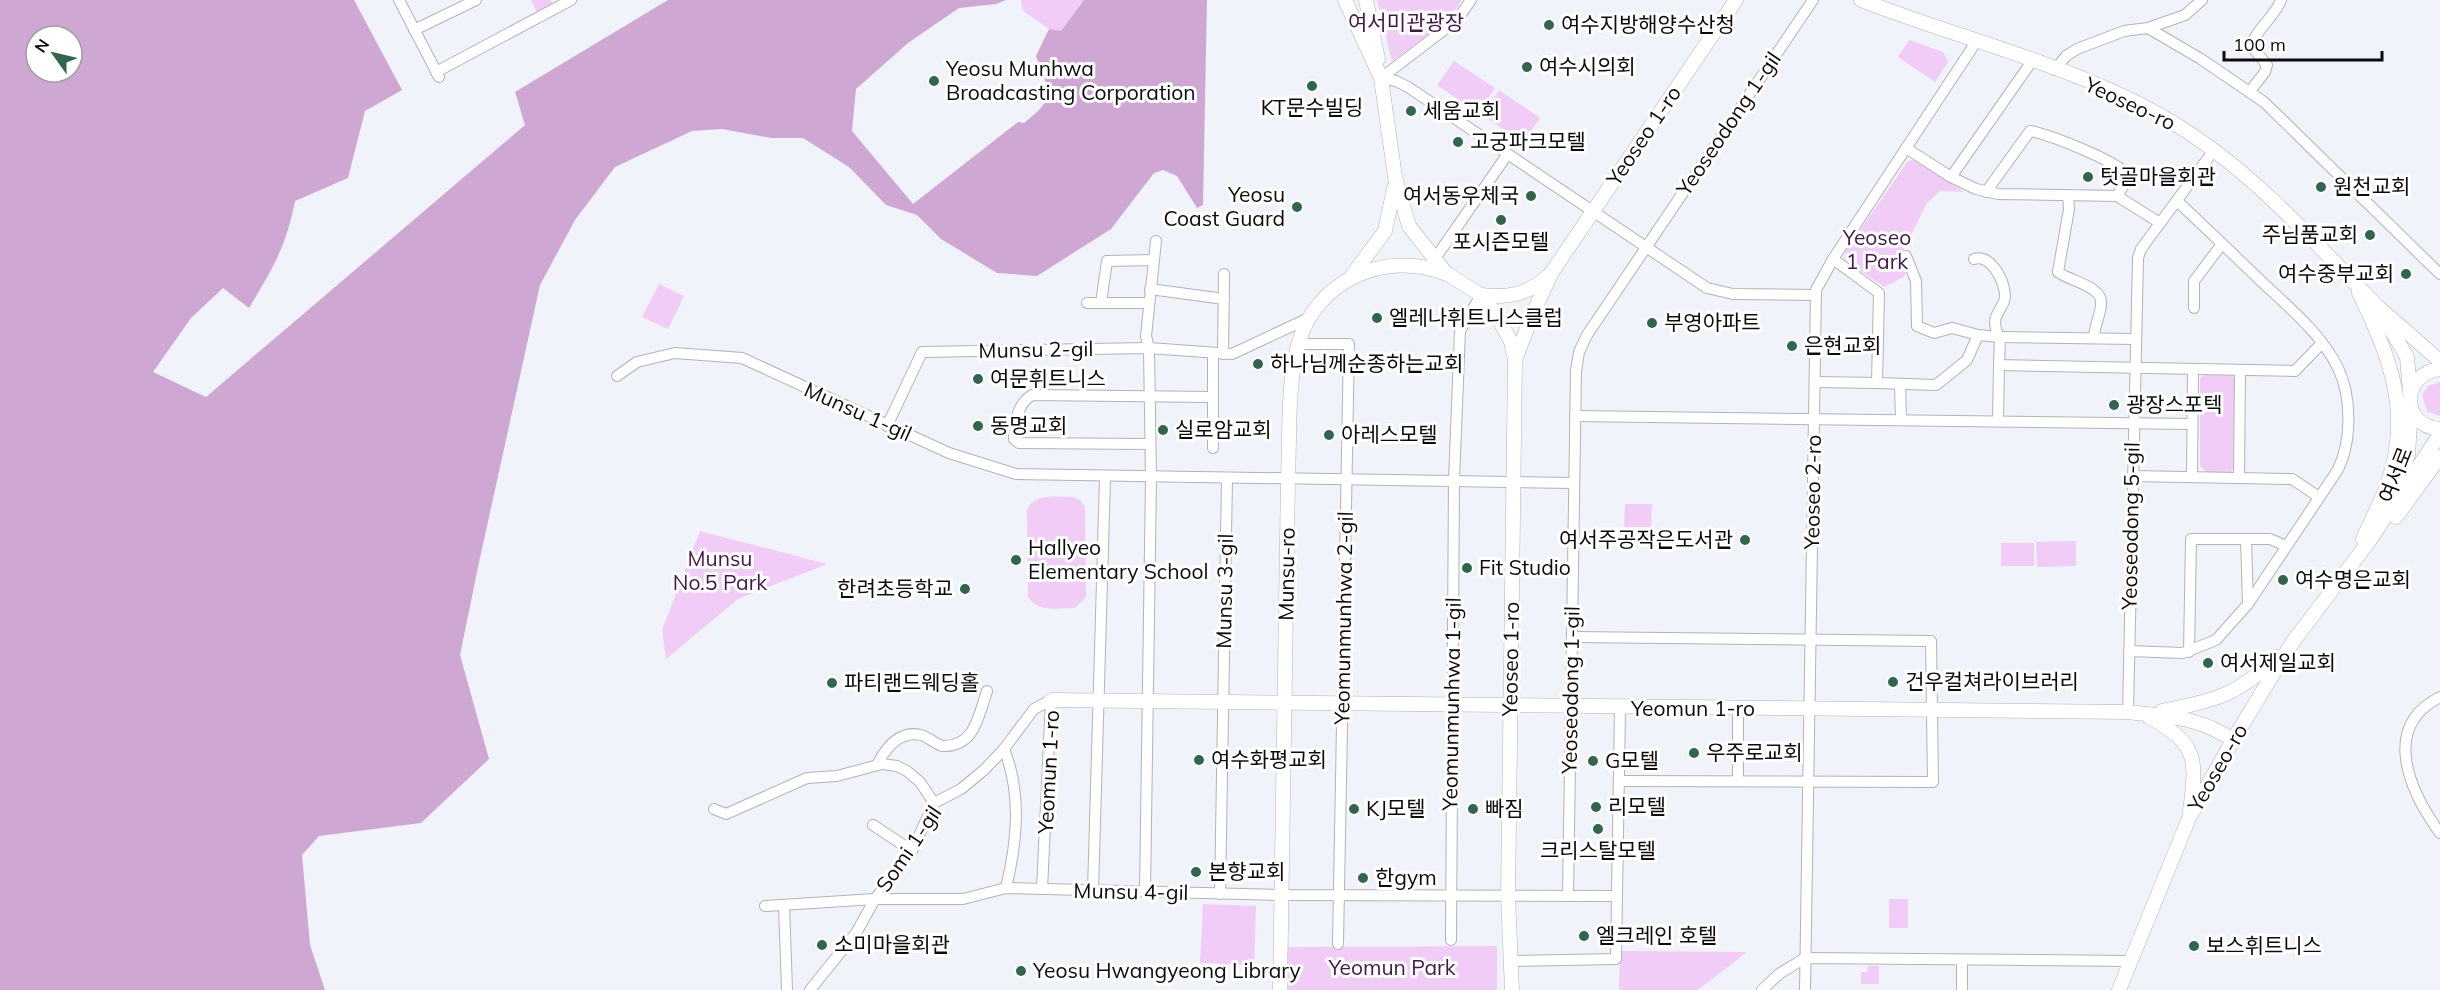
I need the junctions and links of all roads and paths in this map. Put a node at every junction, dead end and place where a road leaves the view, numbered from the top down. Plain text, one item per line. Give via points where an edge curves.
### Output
1 (399, 0) edge
2 (476, 0) edge
3 (571, 0) edge
4 (1345, 0) edge
5 (1352, 0) edge
6 (1368, 0) edge
7 (1471, 0) edge
8 (1736, 0) edge
9 (1813, 0) edge
10 (1861, 0) edge
11 (2202, 0) edge
12 (2281, 0) edge
13 (555, 4) edge
14 (1356, 24) junction
15 (2148, 28) junction
16 (414, 30) junction
17 (1976, 42) junction
18 (2032, 61) junction
19 (2055, 70) junction
20 (1381, 78) junction
21 (2250, 91) junction
22 (1906, 147) junction
23 (2214, 150) junction
24 (1507, 155) junction
25 (1395, 177) junction
26 (1951, 177) junction
27 (1986, 192) junction
28 (2068, 195) junction
29 (2117, 196) junction
30 (2177, 201) junction
31 (1592, 213) junction
32 (2160, 223) junction
33 (1156, 241) dead end
34 (2222, 244) junction
35 (1646, 248) junction
36 (1906, 256) dead end
37 (1833, 259) junction
38 (1974, 259) dead end
39 (1153, 260) junction
40 (1434, 260) junction
41 (1552, 272) junction
42 (1446, 273) junction
43 (2440, 273) edge
44 (1224, 274) dead end
45 (1350, 277) junction
46 (2354, 282) junction
47 (1150, 289) junction
48 (1481, 295) junction
49 (1815, 295) junction
50 (1224, 299) junction
51 (1087, 303) dead end
52 (1101, 303) junction
53 (1148, 303) junction
54 (2378, 306) junction
55 (2194, 308) dead end
56 (1311, 317) junction
57 (1978, 335) junction
58 (1999, 336) junction
59 (2094, 338) junction
60 (2135, 339) junction
61 (2322, 343) junction
62 (1298, 344) junction
63 (1149, 348) junction
64 (1218, 354) junction
65 (1515, 360) junction
66 (2440, 362) edge
67 (1999, 366) junction
68 (2134, 368) junction
69 (2193, 369) junction
70 (2440, 369) edge
71 (2240, 370) junction
72 (617, 376) dead end
73 (1815, 382) junction
74 (1877, 383) junction
75 (1900, 385) junction
76 (2410, 392) junction
77 (1149, 396) junction
78 (1213, 397) junction
79 (2411, 408) junction
80 (1575, 416) junction
81 (1815, 418) junction
82 (1901, 419) junction
83 (1998, 421) junction
84 (2133, 424) junction
85 (2192, 424) junction
86 (887, 426) junction
87 (2440, 429) edge
88 (2440, 434) edge
89 (1150, 444) junction
90 (1213, 448) dead end
91 (2440, 458) edge
92 (2132, 476) junction
93 (2192, 477) junction
94 (1105, 478) junction
95 (1151, 478) junction
96 (1227, 478) junction
97 (1288, 478) junction
98 (2240, 478) junction
99 (1347, 480) junction
100 (1454, 480) junction
101 (1514, 482) junction
102 (1574, 483) junction
103 (2319, 497) junction
104 (2367, 538) junction
105 (2246, 539) junction
106 (2286, 546) junction
107 (2248, 604) junction
108 (1572, 637) junction
109 (1811, 640) junction
110 (2292, 643) junction
111 (2129, 651) junction
112 (2189, 652) junction
113 (987, 692) dead end
114 (2440, 697) edge
115 (1051, 700) junction
116 (1099, 700) junction
117 (1148, 701) junction
118 (1223, 703) junction
119 (1284, 704) junction
120 (1451, 705) junction
121 (1342, 706) junction
122 (1510, 706) junction
123 (1570, 708) junction
124 (1620, 708) junction
125 (1738, 709) junction
126 (1810, 710) junction
127 (1932, 712) junction
128 (2128, 712) junction
129 (2145, 714) junction
130 (2233, 740) junction
131 (1004, 749) junction
132 (877, 765) junction
133 (1619, 781) junction
134 (1738, 782) junction
135 (1808, 782) junction
136 (934, 803) junction
137 (714, 809) dead end
138 (2188, 818) junction
139 (873, 825) dead end
140 (2440, 833) edge
141 (912, 851) junction
142 (1006, 888) junction
143 (1042, 889) junction
144 (1093, 891) junction
145 (1145, 892) junction
146 (1220, 894) junction
147 (1281, 895) junction
148 (1339, 896) junction
149 (1450, 896) junction
150 (1508, 896) junction
151 (1568, 896) junction
152 (1617, 896) junction
153 (875, 899) junction
154 (784, 904) junction
155 (765, 906) dead end
156 (1451, 940) dead end
157 (1338, 944) dead end
158 (1805, 958) junction
159 (1962, 960) junction
160 (1511, 961) junction
161 (2131, 962) junction
162 (787, 990) edge
163 (810, 990) edge
164 (1280, 990) edge
165 (1512, 990) edge
166 (1762, 990) edge
167 (1805, 990) edge
168 (1962, 990) edge
169 (2119, 990) edge

1 - 16 street
2 - 16 street
3 - 13 street
4 - 14 street
5 - 14 street
6 - 20 street
7 - 20 street via 1457,20
8 - 31 street, Yeoseo 1-ro
9 - 35 street, Yeoseodong 1-gil
10 - 17 street, Yeoseo-ro
11 - 15 street via 2185,15
12 - 21 street via 2274,16 2252,42 2252,48 2267,65
13 - 16 street via 438,75
14 - 20 street
15 - 19 street via 2124,31 2077,49
15 - 21 street
17 - 18 street, Yeoseo-ro
17 - 22 street, Yeoseo 2-ro
18 - 19 street, Yeoseo-ro
18 - 26 street
19 - 23 street, Yeoseo-ro via 2139,104
20 - 24 street via 1408,87
20 - 25 street
21 - 43 street
22 - 26 street
22 - 37 street, Yeoseo 2-ro
23 - 30 street, Yeoseodong 5-gil
23 - 46 street, Yeoseo-ro via 2254,183
24 - 31 street
24 - 40 street
25 - 40 street via 1409,226
25 - 45 street via 1385,231
26 - 27 street
27 - 28 street
27 - 29 street via 2030,130 2127,172 2129,177
28 - 29 street
28 - 59 street via 2058,272 2100,297
29 - 32 street
30 - 32 street, Yeoseodong 5-gil
30 - 34 street
31 - 35 street
31 - 41 street, Yeoseo 1-ro
32 - 60 street, Yeoseodong 5-gil via 2139,254
33 - 39 street
34 - 55 street via 2194,281
34 - 61 street
35 - 49 street via 1716,292
35 - 80 street, Yeoseodong 1-gil via 1579,352
36 - 57 street via 1916,281 1917,326 1934,333 1952,328
37 - 49 street, Yeoseo 2-ro
37 - 74 street via 1879,293
38 - 58 street via 1984,258 1992,265 2004,291 2004,302 1995,321
39 - 47 street
39 - 52 street via 1107,261
40 - 42 street
41 - 48 street via 1533,289 1520,294
41 - 65 street
42 - 45 street, Munsu-ro via 1410,265 1377,268
42 - 48 street
44 - 50 street
45 - 56 street, Munsu-ro via 1336,286
46 - 54 street, Yeoseo-ro
46 - 104 street, Yeoseo-ro via 2388,356 2397,408 2391,472
47 - 50 street
47 - 53 street
48 - 65 street, Yeoseo 1-ro via 1505,330
48 - 100 street, Yeomunmunhwa 1-gil via 1460,331
49 - 73 street, Yeoseo 2-ro
50 - 64 street
51 - 52 street
52 - 53 street
53 - 63 street
54 - 66 street
54 - 76 street via 2407,357
56 - 62 street, Munsu-ro
56 - 64 street, Munsu 2-gil via 1235,353
57 - 58 street
57 - 75 street via 1967,360 1940,383
58 - 59 street
58 - 67 street
59 - 60 street
60 - 68 street, Yeoseodong 5-gil
61 - 71 street via 2295,371
61 - 103 street via 2339,370 2347,401 2343,455
62 - 97 street, Munsu-ro
62 - 99 street, Yeomunmunhwa 2-gil via 1349,344
63 - 64 street, Munsu 2-gil
63 - 77 street
63 - 86 street, Munsu 2-gil via 922,352
64 - 78 street
65 - 101 street, Yeoseo 1-ro
67 - 68 street
67 - 83 street
68 - 69 street
68 - 84 street, Yeoseodong 5-gil
69 - 71 street
69 - 85 street
70 - 76 street via 2424,373
71 - 98 street
72 - 86 street, Munsu 1-gil via 637,362 675,353 742,358
73 - 74 street
73 - 81 street, Yeoseo 2-ro
74 - 75 street
75 - 82 street
76 - 79 street, 여서로
77 - 78 street
77 - 89 street
77 - 89 street via 1032,395 1020,410 1014,438 1019,443
78 - 90 street
79 - 87 street via 2424,425
79 - 104 street, 여서로 via 2409,446 2403,468
80 - 81 street
80 - 102 street, Yeoseodong 1-gil
81 - 82 street
81 - 109 street, Yeoseo 2-ro
82 - 83 street
83 - 84 street
84 - 85 street
84 - 92 street, Yeoseodong 5-gil
85 - 93 street
86 - 94 street, Munsu 1-gil via 949,453 1008,472 1036,477
88 - 104 street, 여서로
89 - 95 street
91 - 104 street via 2385,532
92 - 93 street
92 - 111 street, Yeoseodong 5-gil
93 - 98 street
94 - 95 street, Munsu 1-gil
94 - 116 street
95 - 96 street, Munsu 1-gil
95 - 117 street
96 - 97 street, Munsu 1-gil
96 - 118 street, Munsu 3-gil
97 - 99 street, Munsu 1-gil
97 - 119 street, Munsu-ro
98 - 103 street via 2292,479
99 - 100 street, Munsu 1-gil
99 - 121 street, Yeomunmunhwa 2-gil
100 - 101 street, Munsu 1-gil
100 - 120 street, Yeomunmunhwa 1-gil
101 - 102 street
101 - 122 street, Yeoseo 1-ro
102 - 108 street, Yeoseodong 1-gil
103 - 106 street
104 - 110 street, Yeoseo-ro
105 - 106 street via 2270,539
105 - 107 street
105 - 112 street via 2191,539
106 - 107 street
107 - 112 street via 2216,640
108 - 109 street
108 - 123 street, Yeoseodong 1-gil
109 - 126 street, Yeoseo 2-ro
109 - 127 street via 1931,641
110 - 129 street via 2251,682 2230,694
110 - 130 street, Yeoseo-ro
111 - 112 street
111 - 128 street, Yeoseodong 5-gil
113 - 132 street via 966,741 942,746 921,735 906,735 887,748
114 - 140 street via 2414,717 2403,751 2408,773
115 - 116 street, Yeomun 1-ro
115 - 131 street, Somi 1-gil via 1034,709
115 - 143 street, Yeomun 1-ro
116 - 117 street, Yeomun 1-ro
116 - 144 street
117 - 118 street, Yeomun 1-ro
117 - 145 street
118 - 119 street, Yeomun 1-ro
118 - 146 street
119 - 121 street, Yeomun 1-ro
119 - 147 street, Munsu-ro
120 - 121 street, Yeomun 1-ro
120 - 122 street, Yeomun 1-ro
120 - 149 street, Yeomunmunhwa 1-gil
121 - 148 street, Yeomunmunhwa 2-gil
122 - 123 street, Yeomun 1-ro
122 - 150 street, Yeoseo 1-ro
123 - 124 street, Yeomun 1-ro
123 - 151 street, Yeoseodong 1-gil
124 - 125 street, Yeomun 1-ro
124 - 133 street
125 - 126 street, Yeomun 1-ro
125 - 134 street
126 - 127 street, Yeomun 1-ro
126 - 135 street, Yeoseo 2-ro
127 - 128 street, Yeomun 1-ro
127 - 135 street via 1933,782
128 - 129 street, Yeomun 1-ro
129 - 130 street, Yeomun 1-ro via 2188,718
129 - 138 street via 2172,730 2190,750 2195,773
130 - 138 street, Yeoseo-ro
131 - 136 street, Somi 1-gil via 961,789
131 - 142 street via 1016,796 1015,851
132 - 136 street via 890,764 905,770 920,782
132 - 137 street via 837,776 807,778 726,814
133 - 134 street
133 - 152 street
134 - 135 street
135 - 158 street, Yeoseo 2-ro
136 - 141 street, Somi 1-gil
138 - 161 street, Yeoseo-ro
139 - 141 street
141 - 153 street, Somi 1-gil
142 - 143 street, Munsu 4-gil
142 - 153 street, Munsu 4-gil via 963,899
143 - 144 street, Munsu 4-gil
144 - 145 street, Munsu 4-gil
145 - 146 street, Munsu 4-gil
146 - 147 street, Munsu 4-gil
147 - 148 street, Munsu 4-gil
147 - 164 street, Munsu-ro
148 - 149 street, Munsu 4-gil
148 - 157 street, Yeomunmunhwa 2-gil
149 - 150 street, Munsu 4-gil
149 - 156 street, Yeomunmunhwa 1-gil
150 - 151 street, Munsu 4-gil
150 - 160 street, Yeoseo 1-ro
151 - 152 street, Munsu 4-gil
152 - 160 street via 1616,959
153 - 154 street, Munsu 4-gil
153 - 163 street, Somi 1-gil via 856,933
154 - 155 street, Munsu 4-gil
154 - 162 street
158 - 159 street
158 - 166 street
158 - 167 street, Yeoseo 2-ro
159 - 161 street
159 - 168 street
160 - 165 street, Yeoseo 1-ro
161 - 169 street, Yeoseo-ro

